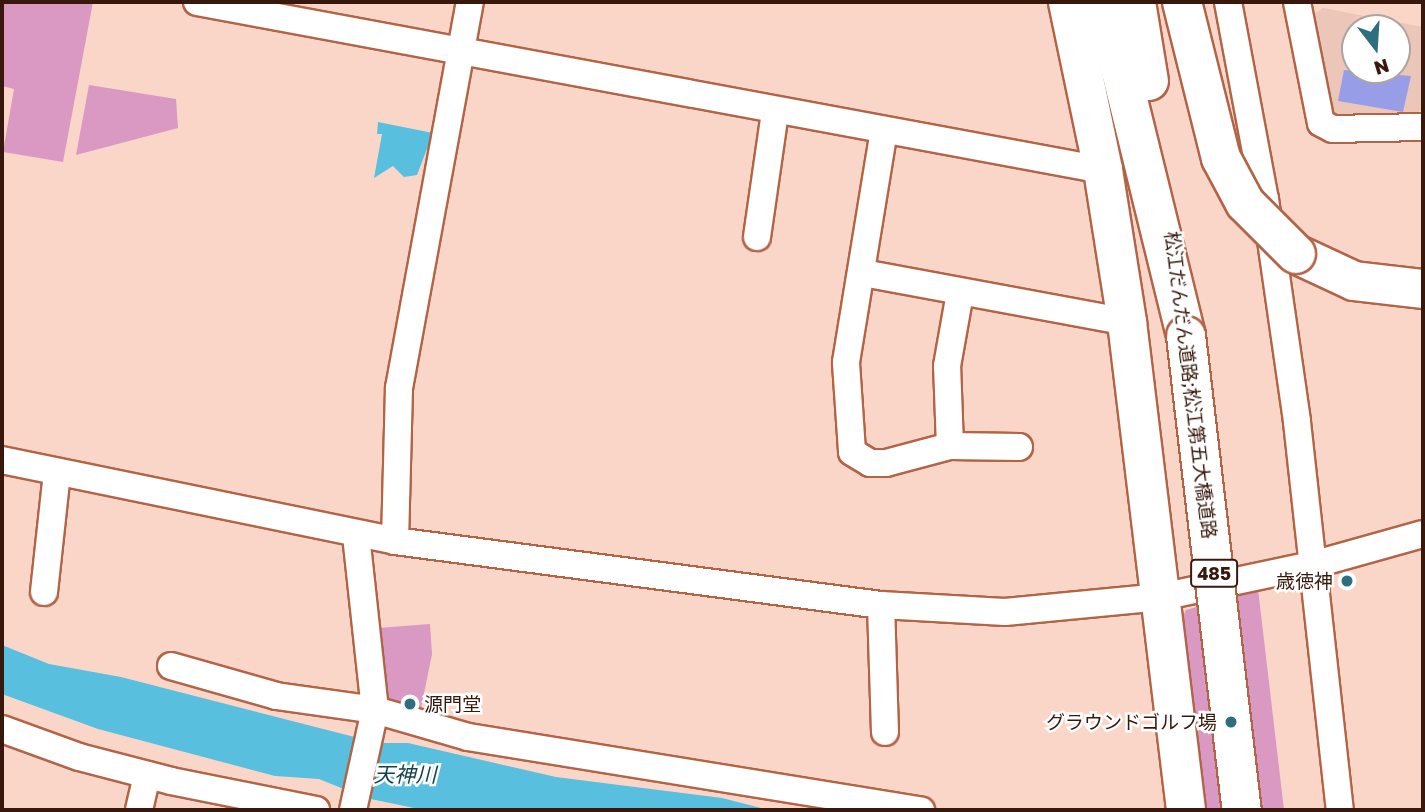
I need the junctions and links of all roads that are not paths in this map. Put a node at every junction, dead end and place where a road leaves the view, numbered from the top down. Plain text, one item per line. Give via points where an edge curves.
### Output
1 (197, 2) edge
2 (470, 2) edge
3 (1068, 2) edge
4 (1104, 2) edge
5 (1136, 2) edge
6 (1182, 2) edge
7 (1228, 2) edge
8 (1297, 2) edge
9 (460, 53) junction
10 (775, 112) junction
11 (1423, 127) edge
12 (884, 130) junction
13 (1103, 170) junction
14 (757, 237) dead end
15 (863, 273) junction
16 (1423, 289) edge
17 (960, 293) junction
18 (1127, 322) junction
19 (1186, 336) junction
20 (950, 446) junction
21 (1019, 447) dead end
22 (2, 460) edge
23 (57, 472) junction
24 (1423, 534) edge
25 (356, 535) junction
26 (395, 541) junction
27 (1312, 565) junction
28 (44, 592) dead end
29 (1161, 597) junction
30 (881, 605) junction
31 (171, 666) dead end
32 (374, 714) junction
33 (2, 729) edge
34 (885, 732) dead end
35 (147, 775) junction
36 (285, 806) edge
37 (139, 810) edge
38 (316, 810) edge
39 (353, 810) edge
40 (921, 810) edge
41 (1185, 810) edge
42 (1242, 810) edge
43 (1340, 810) edge

1 - 9 street
2 - 9 street
3 - 13 main road
4 - 19 main road
5 - 19 main road, 松江だんだん道路;松江第五大橋道路 / 485
6 - 16 main road, bridge via 1221,158 1245,203 1296,254 1354,282
7 - 27 street via 1265,199
8 - 11 street via 1321,123 1333,129
9 - 10 street
9 - 26 street via 400,388
10 - 12 street
10 - 14 street
12 - 13 street
12 - 15 street via 860,260
13 - 18 main road
15 - 17 street
15 - 20 street via 846,363 852,452 870,463 886,463
17 - 18 street
17 - 20 street via 947,366
18 - 29 main road
19 - 42 main road, 松江だんだん道路;松江第五大橋道路 / 485, bridge
20 - 21 street
22 - 23 street
23 - 25 street
23 - 28 street
24 - 27 street
25 - 26 street
25 - 32 street
26 - 30 street
27 - 29 street
27 - 43 street
29 - 30 street via 1005,612
29 - 41 main road
30 - 34 street
31 - 32 street via 276,695
32 - 39 street
32 - 40 street via 468,737
33 - 35 street
35 - 36 street
35 - 37 street
36 - 38 street

